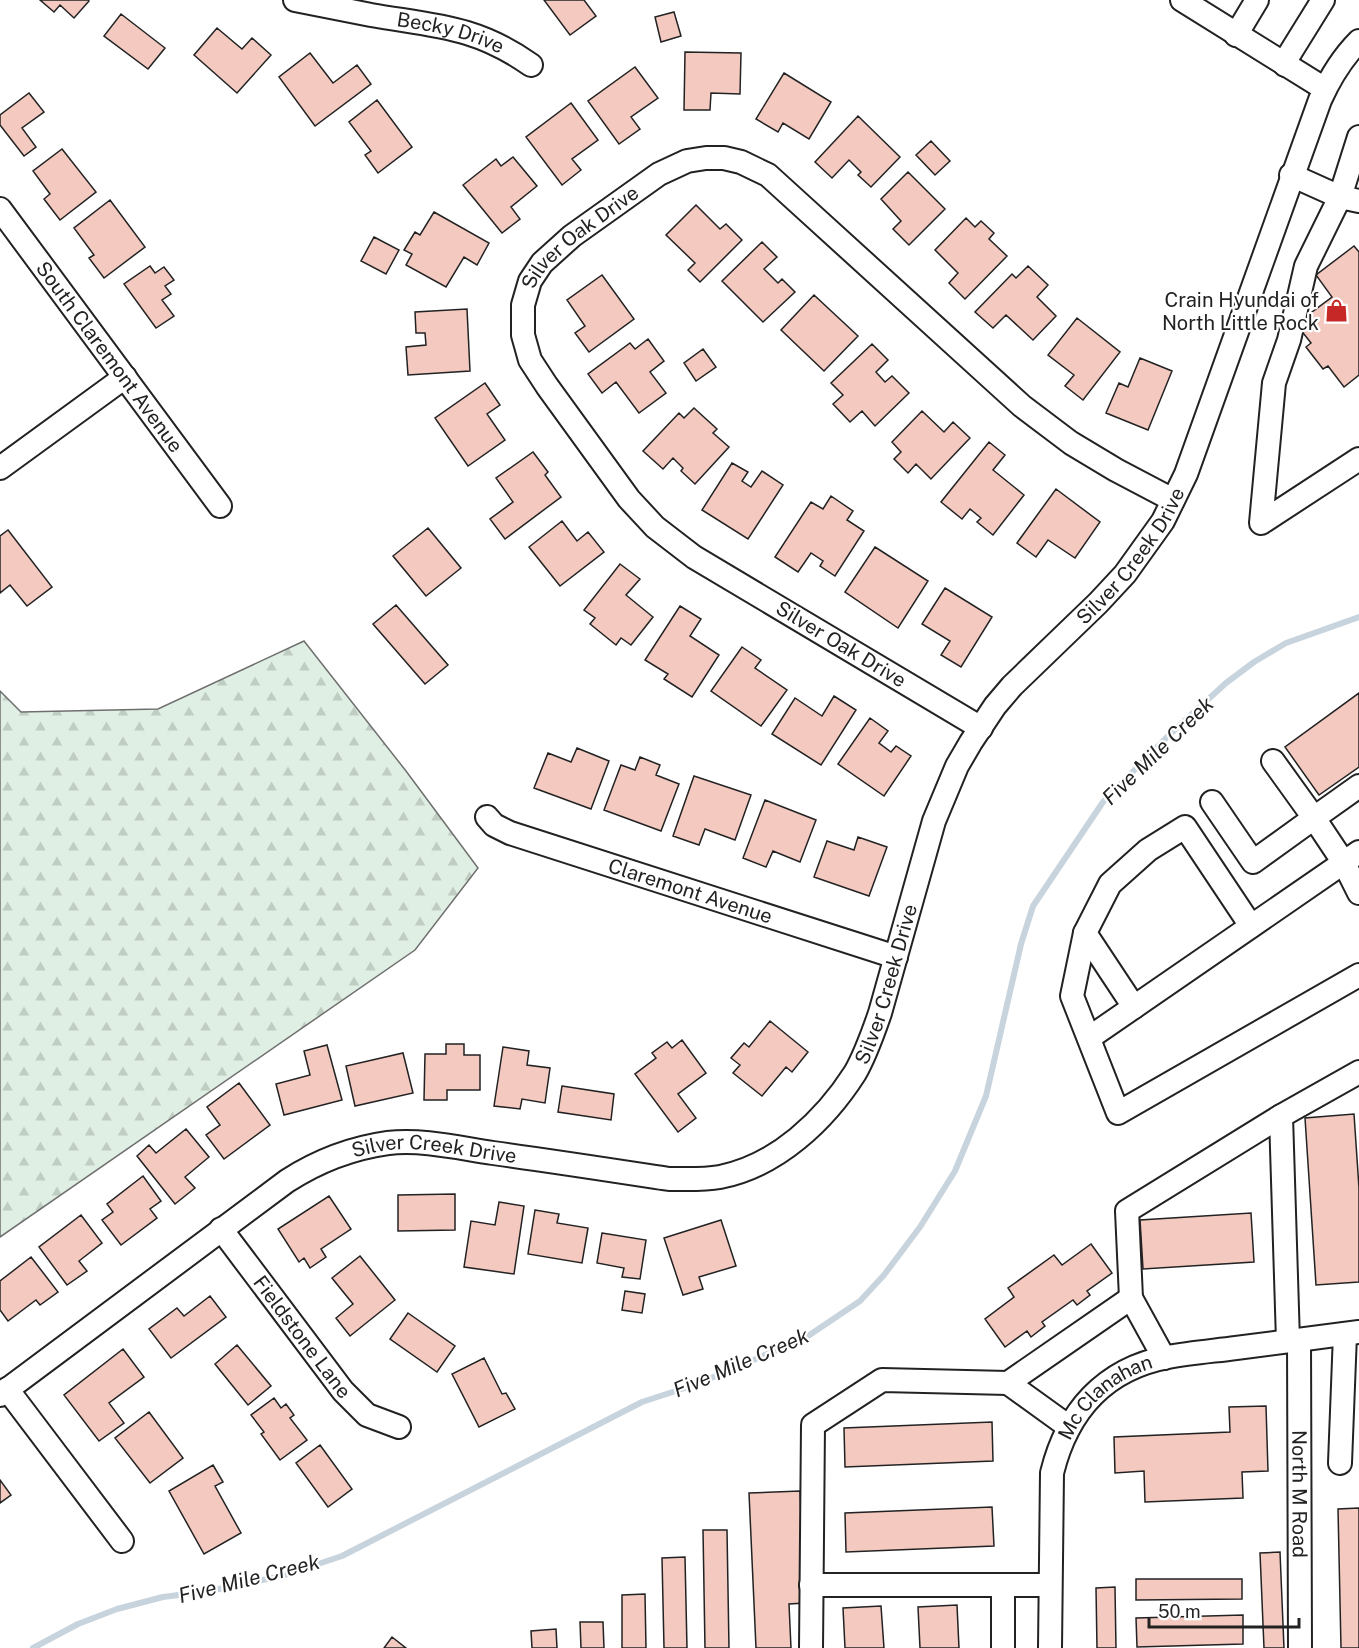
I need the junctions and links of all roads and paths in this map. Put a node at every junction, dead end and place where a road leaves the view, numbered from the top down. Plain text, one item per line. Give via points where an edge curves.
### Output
1 (295, 0) edge
2 (1182, 0) edge
3 (1257, 0) edge
4 (1323, 0) edge
5 (1236, 35) junction
6 (1359, 41) edge
7 (531, 65) dead end
8 (1285, 65) junction
9 (1325, 89) junction
10 (1359, 137) edge
11 (1291, 175) junction
12 (1350, 199) edge
13 (0, 208) edge
14 (125, 377) junction
15 (1359, 459) edge
16 (0, 468) edge
17 (1173, 500) junction
18 (220, 506) dead end
19 (981, 728) junction
20 (1273, 761) dead end
21 (1359, 786) edge
22 (1212, 802) dead end
23 (488, 817) dead end
24 (1314, 818) junction
25 (1351, 857) edge
26 (1359, 893) edge
27 (1251, 926) junction
28 (1085, 933) junction
29 (896, 957) junction
30 (1359, 975) edge
31 (1134, 1007) junction
32 (1089, 1038) junction
33 (1359, 1072) edge
34 (1281, 1116) junction
35 (221, 1230) junction
36 (1131, 1298) junction
37 (1352, 1333) edge
38 (1294, 1341) junction
39 (1164, 1358) junction
40 (1008, 1383) junction
41 (4, 1392) edge
42 (399, 1427) dead end
43 (1069, 1427) junction
44 (1340, 1463) dead end
45 (122, 1541) dead end
46 (811, 1585) junction
47 (1050, 1585) junction
48 (1003, 1586) junction
49 (811, 1648) edge
50 (1003, 1648) edge
51 (1050, 1648) edge
52 (1300, 1648) edge

1 - 7 street, Becky Drive via 482,36
2 - 5 street
3 - 5 street
4 - 8 street
5 - 8 street
6 - 9 street, Silver Creek Drive via 1330,76
8 - 9 street
9 - 11 street, Silver Creek Drive
10 - 12 street
11 - 12 street
11 - 17 street, Silver Creek Drive via 1190,463
12 - 15 street via 1306,266 1289,340 1274,383 1261,523
13 - 14 street, South Claremont Avenue
14 - 16 street
14 - 18 street, South Claremont Avenue
17 - 19 street, Silver Creek Drive via 1125,574 1012,686
17 - 19 street, Silver Oak Drive via 1071,443 1022,406 768,176 741,162 706,158 687,161 659,174 572,236 542,263 530,281 523,305 523,335 530,360 628,499 655,527 694,557
19 - 29 street, Silver Creek Drive via 957,766 942,800
20 - 24 street
21 - 24 street
22 - 24 street via 1253,862
23 - 29 street, Claremont Avenue via 510,833
24 - 25 street
25 - 26 street
25 - 27 street
27 - 28 street via 1185,826 1148,850 1110,884
27 - 31 street
28 - 31 street
28 - 32 street via 1072,996
29 - 35 street, Silver Creek Drive via 870,1041 838,1097 789,1145 742,1170 695,1180 669,1179 448,1146 390,1143 357,1148 304,1170
30 - 32 street via 1118,1113
31 - 32 street
33 - 34 street
34 - 36 street via 1127,1210
34 - 38 street, North M Road
35 - 41 street, Silver Creek Drive
35 - 42 street, Fieldstone Lane via 343,1391 367,1415
36 - 39 street
36 - 40 street
37 - 38 street, Mc Clanahan
37 - 44 street
38 - 39 street, Mc Clanahan
38 - 52 street, North M Road
39 - 43 street, Mc Clanahan via 1130,1369 1098,1390
40 - 43 street
40 - 46 street via 882,1380 813,1425
41 - 45 street
43 - 47 street, Mc Clanahan via 1052,1473
46 - 48 street
46 - 49 street
47 - 48 street
47 - 51 street, Mc Clanahan
48 - 50 street

